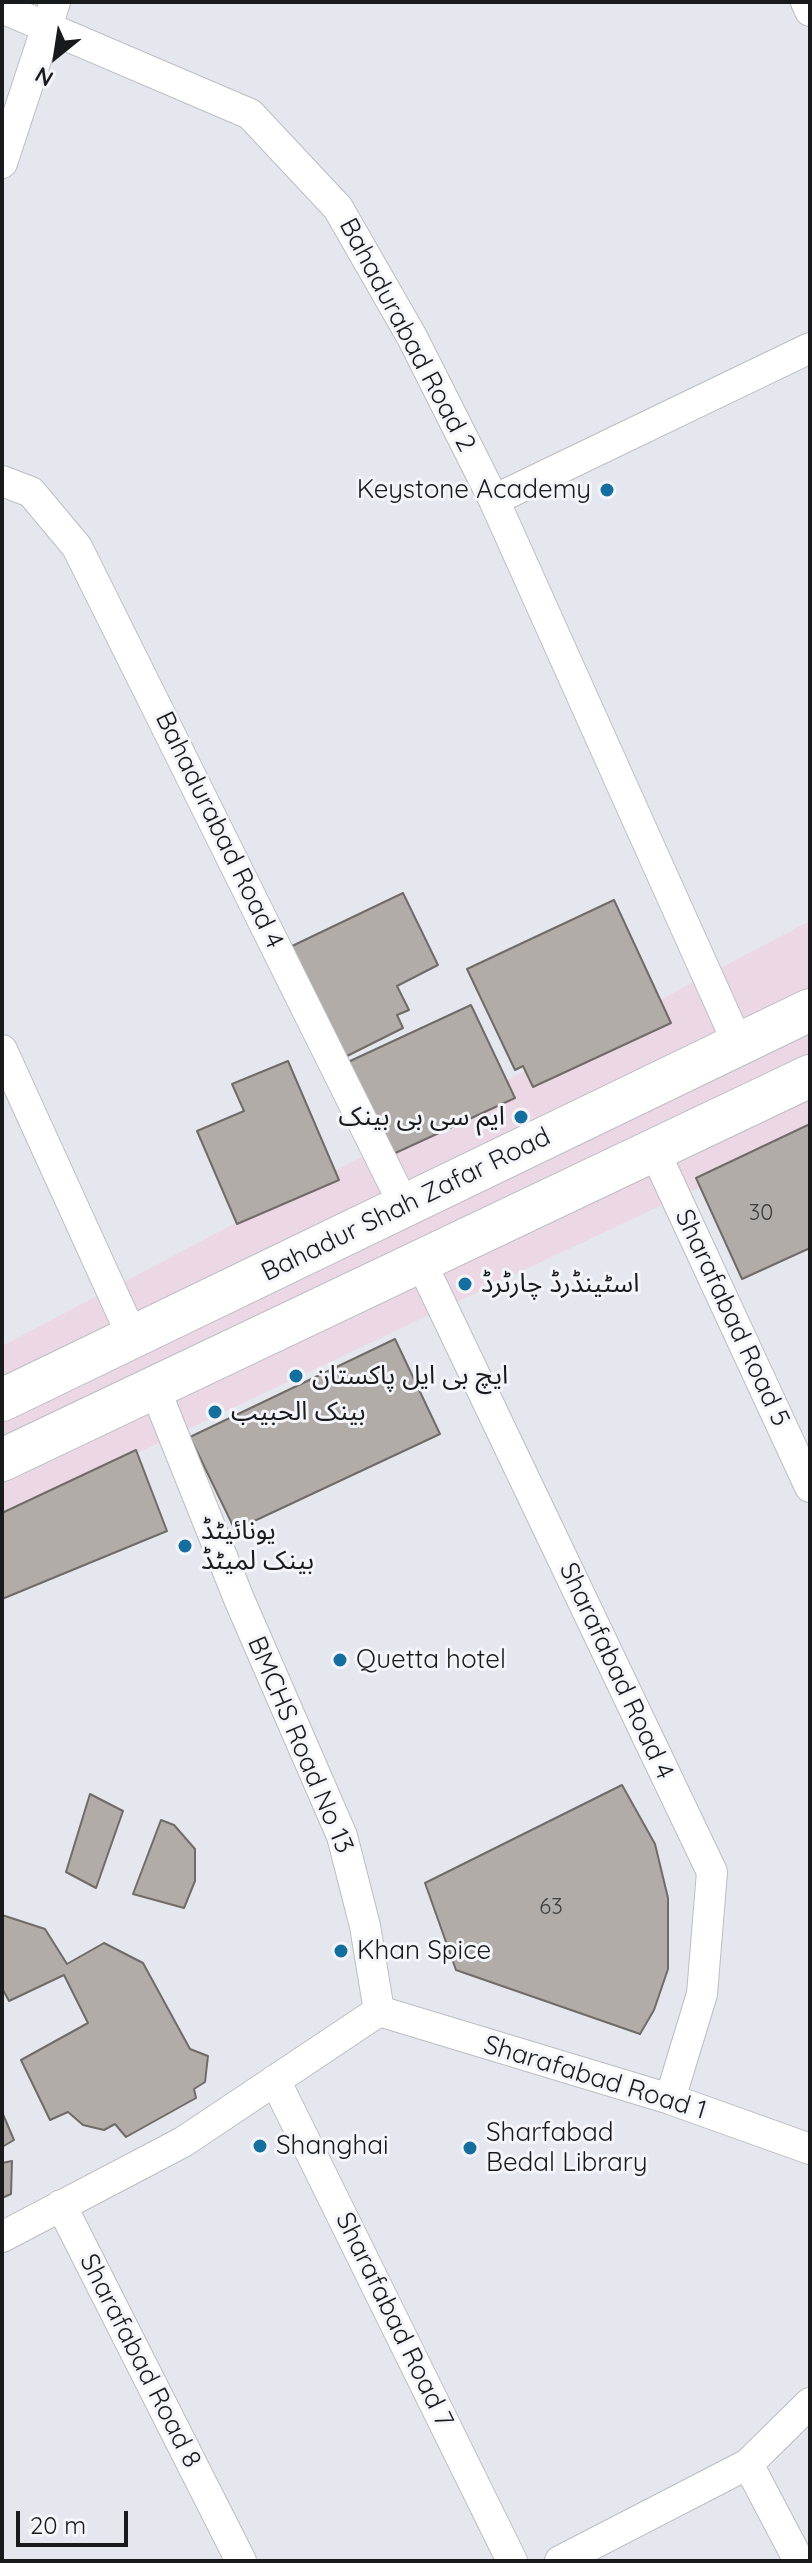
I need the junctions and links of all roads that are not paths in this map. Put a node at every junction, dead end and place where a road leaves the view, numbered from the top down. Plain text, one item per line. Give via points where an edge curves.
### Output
1 (806, 2) edge
2 (2, 8) edge
3 (810, 11) edge
4 (51, 14) edge
5 (2, 163) edge
6 (810, 348) edge
7 (2, 481) edge
8 (494, 500) junction
9 (810, 1010) edge
10 (738, 1044) junction
11 (2, 1050) edge
12 (810, 1076) edge
13 (654, 1150) junction
14 (404, 1205) junction
15 (420, 1260) junction
16 (133, 1338) junction
17 (155, 1389) junction
18 (2, 1400) edge
19 (2, 1460) edge
20 (810, 1487) edge
21 (379, 2011) junction
22 (275, 2080) junction
23 (670, 2099) junction
24 (810, 2149) edge
25 (61, 2205) junction
26 (2, 2237) edge
27 (810, 2403) edge
28 (748, 2464) junction
29 (241, 2561) edge
30 (512, 2561) edge
31 (560, 2561) edge
32 (799, 2561) edge

1 - 3 street
2 - 4 street, Bahadurabad Road 2
4 - 5 street
4 - 8 street, Bahadurabad Road 2 via 250,114 295,160 338,208 412,337
6 - 8 street
7 - 14 street, Bahadurabad Road 4 via 31,492 77,547
8 - 10 street, Bahadurabad Road 2
9 - 10 street, Bahadur Shah Zafar Road
10 - 14 street, Bahadur Shah Zafar Road
11 - 16 street
12 - 13 street
13 - 15 street
13 - 20 street, Sharafabad Road 5
14 - 16 street, Bahadur Shah Zafar Road
15 - 17 street
15 - 23 street, Sharafabad Road 4 via 712,1872 702,1994
16 - 18 street, Bahadur Shah Zafar Road
17 - 19 street
17 - 21 street, BMCHS Road No 13 via 342,1836
21 - 22 street
21 - 23 street, Sharafabad Road 1
22 - 25 street via 183,2142
22 - 30 street, Sharafabad Road 7
23 - 24 street, Sharafabad Road 1
25 - 26 street
25 - 29 street, Sharafabad Road 8
27 - 28 street
28 - 31 street
28 - 32 street

